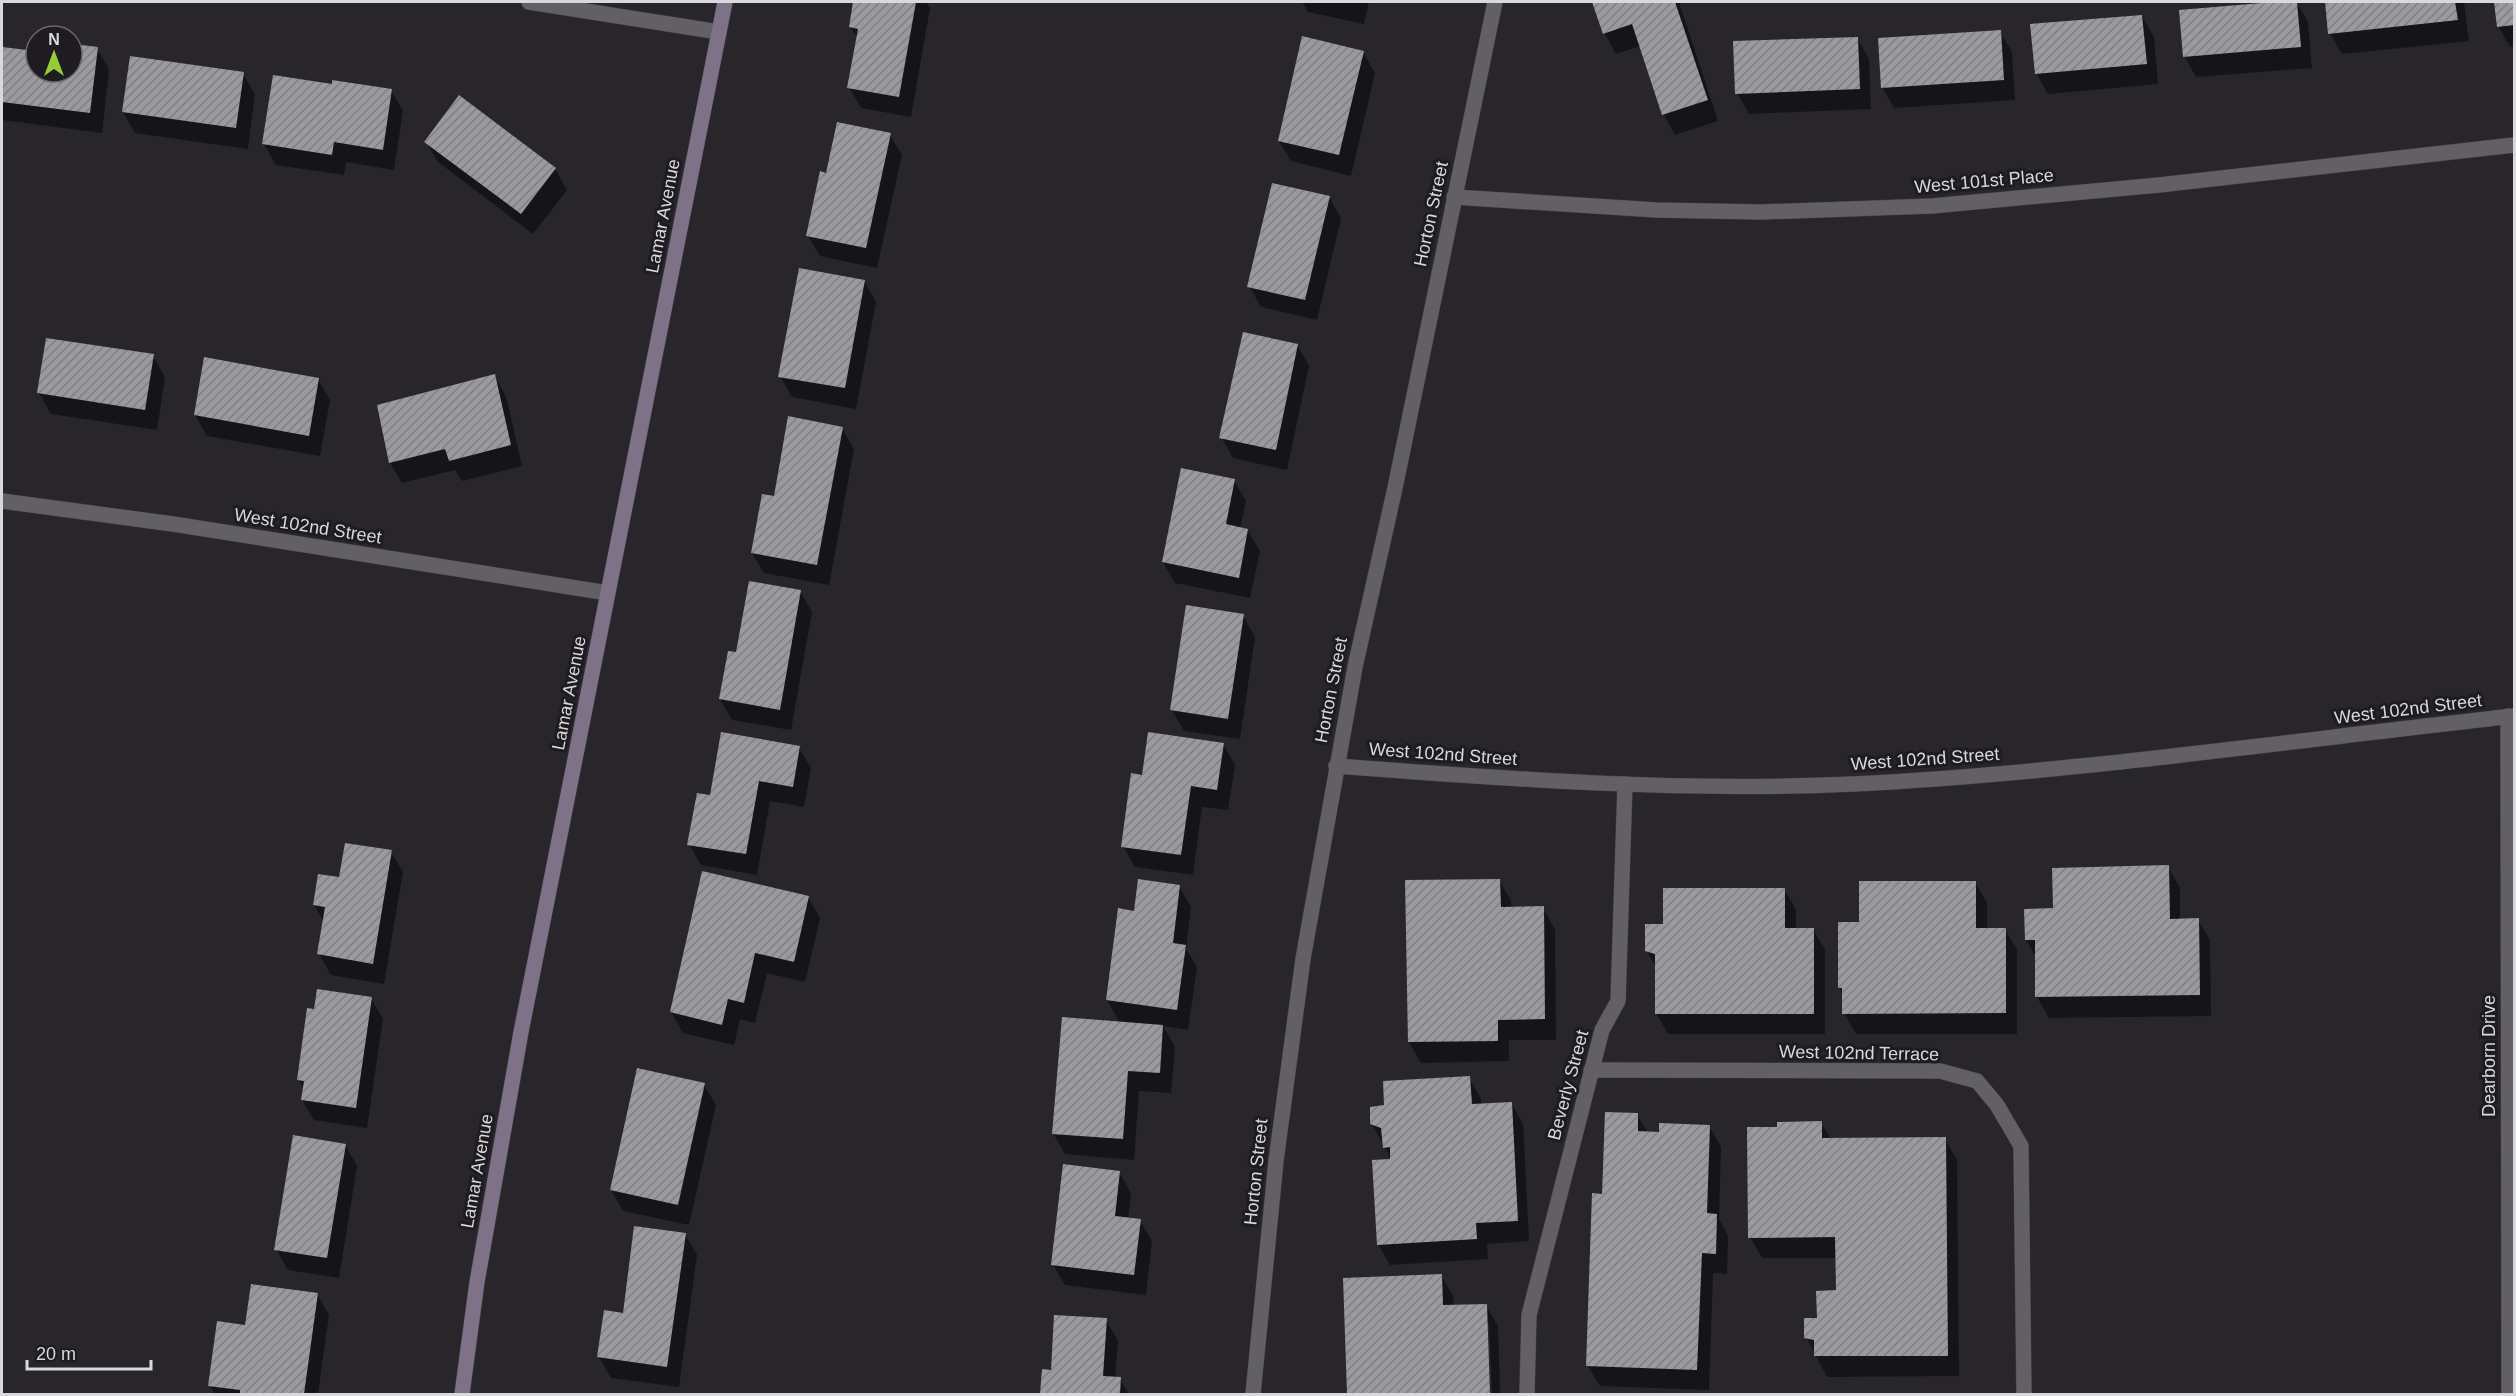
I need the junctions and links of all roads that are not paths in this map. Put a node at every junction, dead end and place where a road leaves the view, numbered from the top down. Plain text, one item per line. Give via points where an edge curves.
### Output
1 (529, 2) edge
2 (725, 2) edge
3 (1495, 2) edge
4 (719, 32) junction
5 (2514, 145) edge
6 (1454, 197) junction
7 (2, 501) edge
8 (608, 593) junction
9 (2511, 716) edge
10 (1336, 766) junction
11 (1625, 784) junction
12 (1591, 1070) junction
13 (462, 1395) edge
14 (1253, 1395) edge
15 (1527, 1395) edge
16 (2024, 1395) edge
17 (2509, 1395) edge

1 - 4 street
2 - 4 street, Lamar Avenue
3 - 6 street, Horton Street
4 - 8 street, Lamar Avenue
5 - 6 street, West 101st Place via 1932,206 1761,212 1656,210
6 - 10 street, Horton Street
7 - 8 street, West 102nd Street
8 - 13 street, Lamar Avenue via 521,1032 477,1281
9 - 11 street, West 102nd Street via 1988,775 1850,784
9 - 17 street, Dearborn Drive
10 - 11 street, West 102nd Street
10 - 14 street, Horton Street via 1299,983 1276,1161
11 - 12 street, Beverly Street via 1618,1001 1602,1030
12 - 15 street, Beverly Street via 1530,1316
12 - 16 street, West 102nd Terrace via 1940,1071 1977,1081 1997,1105 2021,1146

